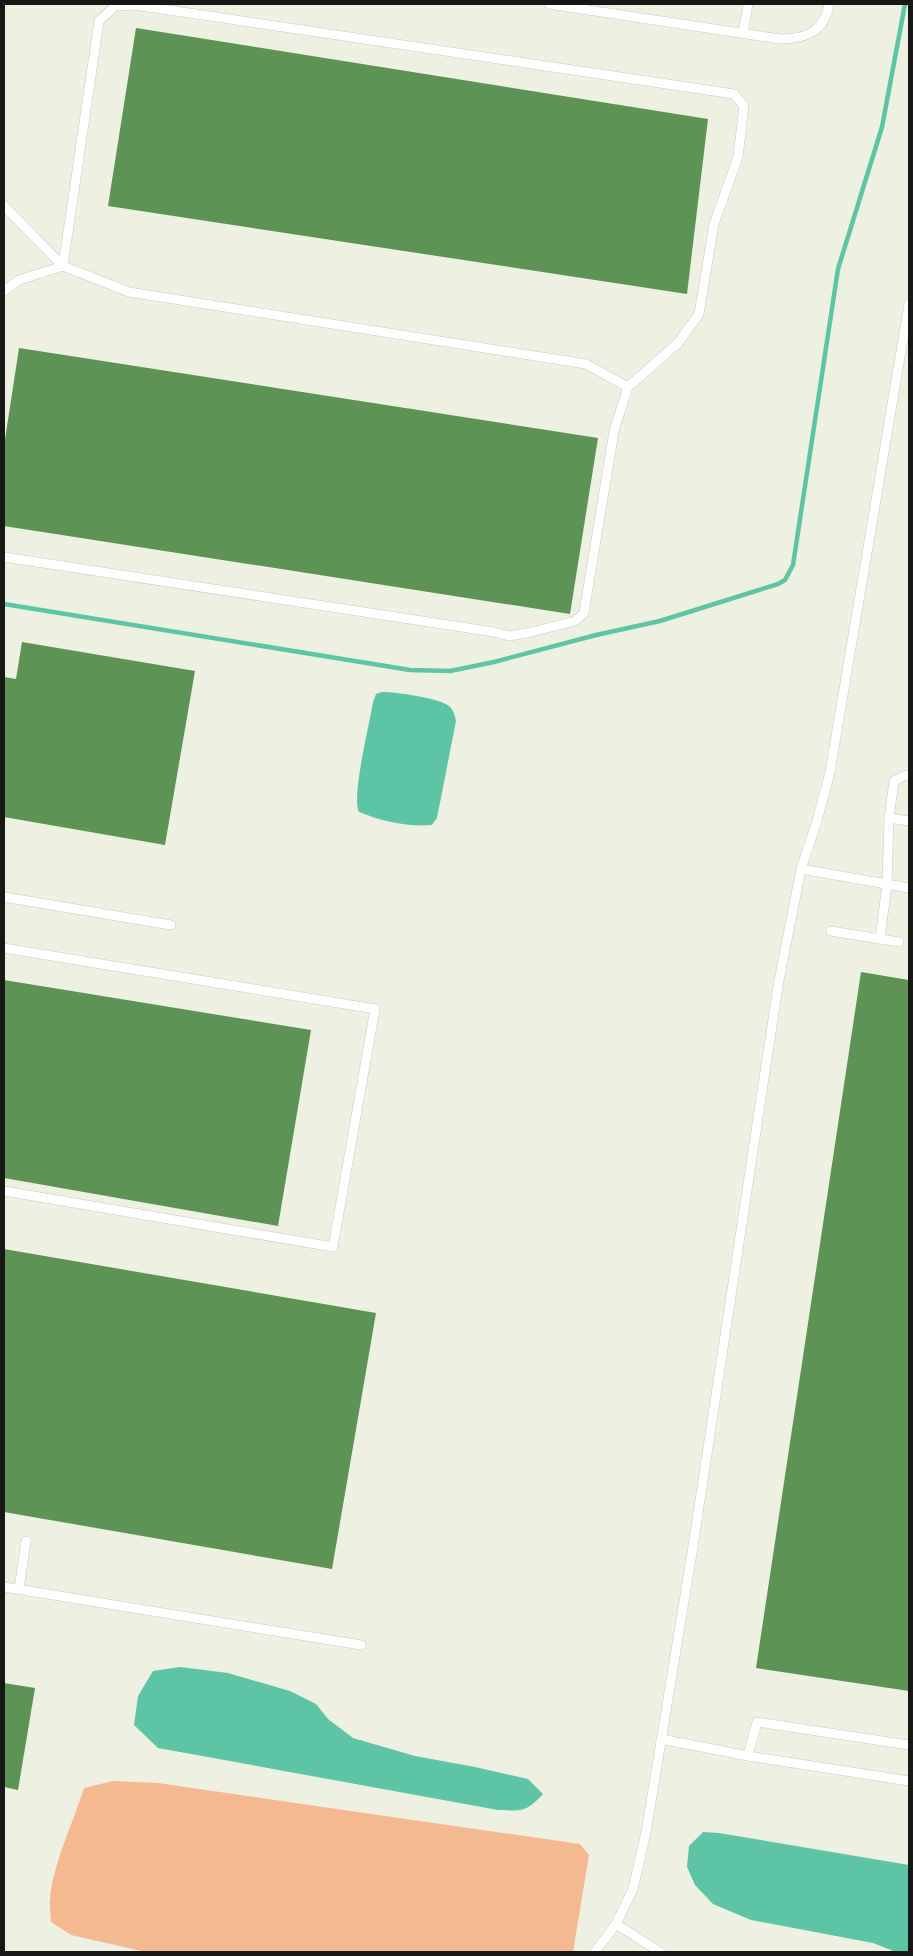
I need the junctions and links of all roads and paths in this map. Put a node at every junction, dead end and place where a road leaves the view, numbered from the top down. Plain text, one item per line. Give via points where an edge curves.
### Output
1 (549, 4) edge
2 (748, 4) edge
3 (829, 4) edge
4 (743, 33) junction
5 (4, 206) edge
6 (63, 266) junction
7 (4, 291) edge
8 (909, 304) edge
9 (628, 387) junction
10 (4, 557) edge
11 (909, 776) edge
12 (889, 818) junction
13 (909, 821) edge
14 (802, 869) junction
15 (887, 884) junction
16 (909, 888) edge
17 (4, 897) edge
18 (171, 925) dead end
19 (831, 931) dead end
20 (880, 939) junction
21 (899, 942) dead end
22 (4, 948) edge
23 (4, 1191) edge
24 (26, 1541) dead end
25 (4, 1587) edge
26 (19, 1589) junction
27 (361, 1645) dead end
28 (661, 1739) junction
29 (909, 1746) edge
30 (748, 1756) junction
31 (909, 1781) edge
32 (616, 1924) junction
33 (595, 1952) edge
34 (660, 1952) edge

1 - 4 lane
2 - 4 lane
3 - 4 lane via 821,25 798,39
5 - 6 lane
6 - 7 lane via 20,280
6 - 9 lane via 129,292 586,364
6 - 9 lane via 99,21 115,6 135,5 734,94 744,106 738,157 714,224 700,314 678,343
8 - 14 lane via 830,772
9 - 10 lane via 614,431 584,612 575,621 509,636
11 - 12 lane via 894,781
12 - 13 lane
12 - 15 lane
14 - 15 lane
14 - 28 lane via 778,986
15 - 16 lane
15 - 20 lane
17 - 18 lane
19 - 20 lane
20 - 21 lane
22 - 23 lane via 375,1008 334,1247
24 - 26 lane
25 - 26 lane
26 - 27 lane
28 - 30 lane
28 - 32 lane via 646,1832 632,1890
29 - 30 lane via 757,1722
30 - 31 lane
32 - 33 lane
32 - 34 lane

